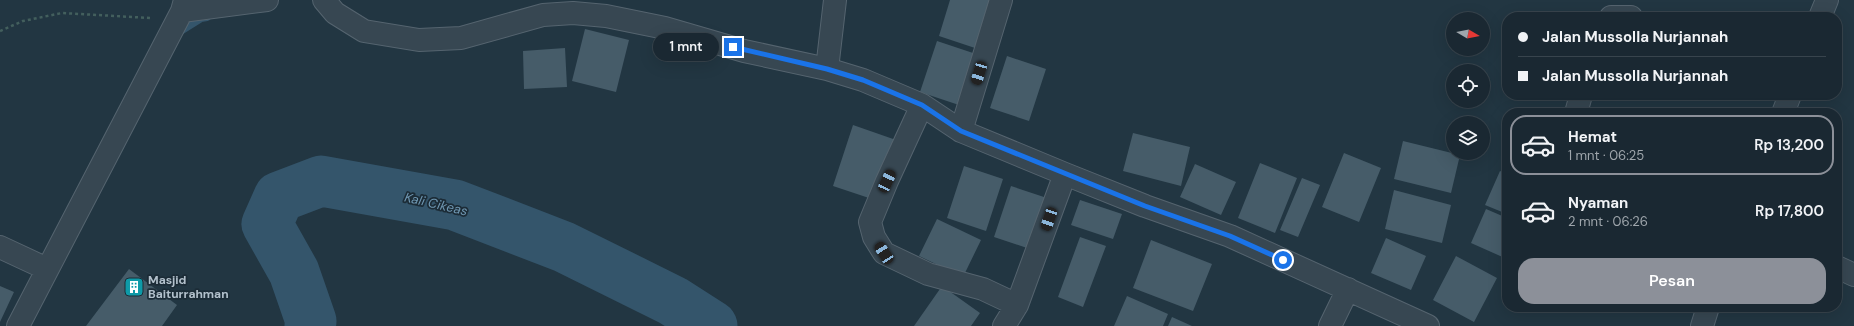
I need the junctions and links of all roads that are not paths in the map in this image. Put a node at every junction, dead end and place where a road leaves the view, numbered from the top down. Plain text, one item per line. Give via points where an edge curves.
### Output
1 (267, 0) edge
2 (324, 0) edge
3 (835, 0) edge
4 (1002, 0) edge
5 (1827, 0) edge
6 (184, 6) edge
7 (1822, 12) edge
8 (827, 69) junction
9 (922, 105) junction
10 (961, 131) junction
11 (1065, 174) junction
12 (0, 247) edge
13 (47, 269) junction
14 (1842, 270) edge
15 (1854, 275) edge
16 (1348, 290) junction
17 (1018, 305) junction
18 (1706, 312) edge
19 (18, 326) edge
20 (1004, 326) edge
21 (1330, 326) edge
22 (1428, 326) edge
23 (1702, 326) edge

1 - 6 street
2 - 8 street via 335,13 364,31 419,40 460,38 543,14 573,13 606,16 665,28
3 - 8 street
4 - 10 street
5 - 7 street
6 - 13 street
8 - 9 street via 863,80
9 - 10 street
9 - 17 street via 870,222 874,237 884,253 928,274 983,290
10 - 11 street
11 - 16 street via 1230,236
11 - 17 street
12 - 13 street
13 - 19 street
14 - 15 street
16 - 21 street
16 - 22 street
17 - 20 street
18 - 23 street

